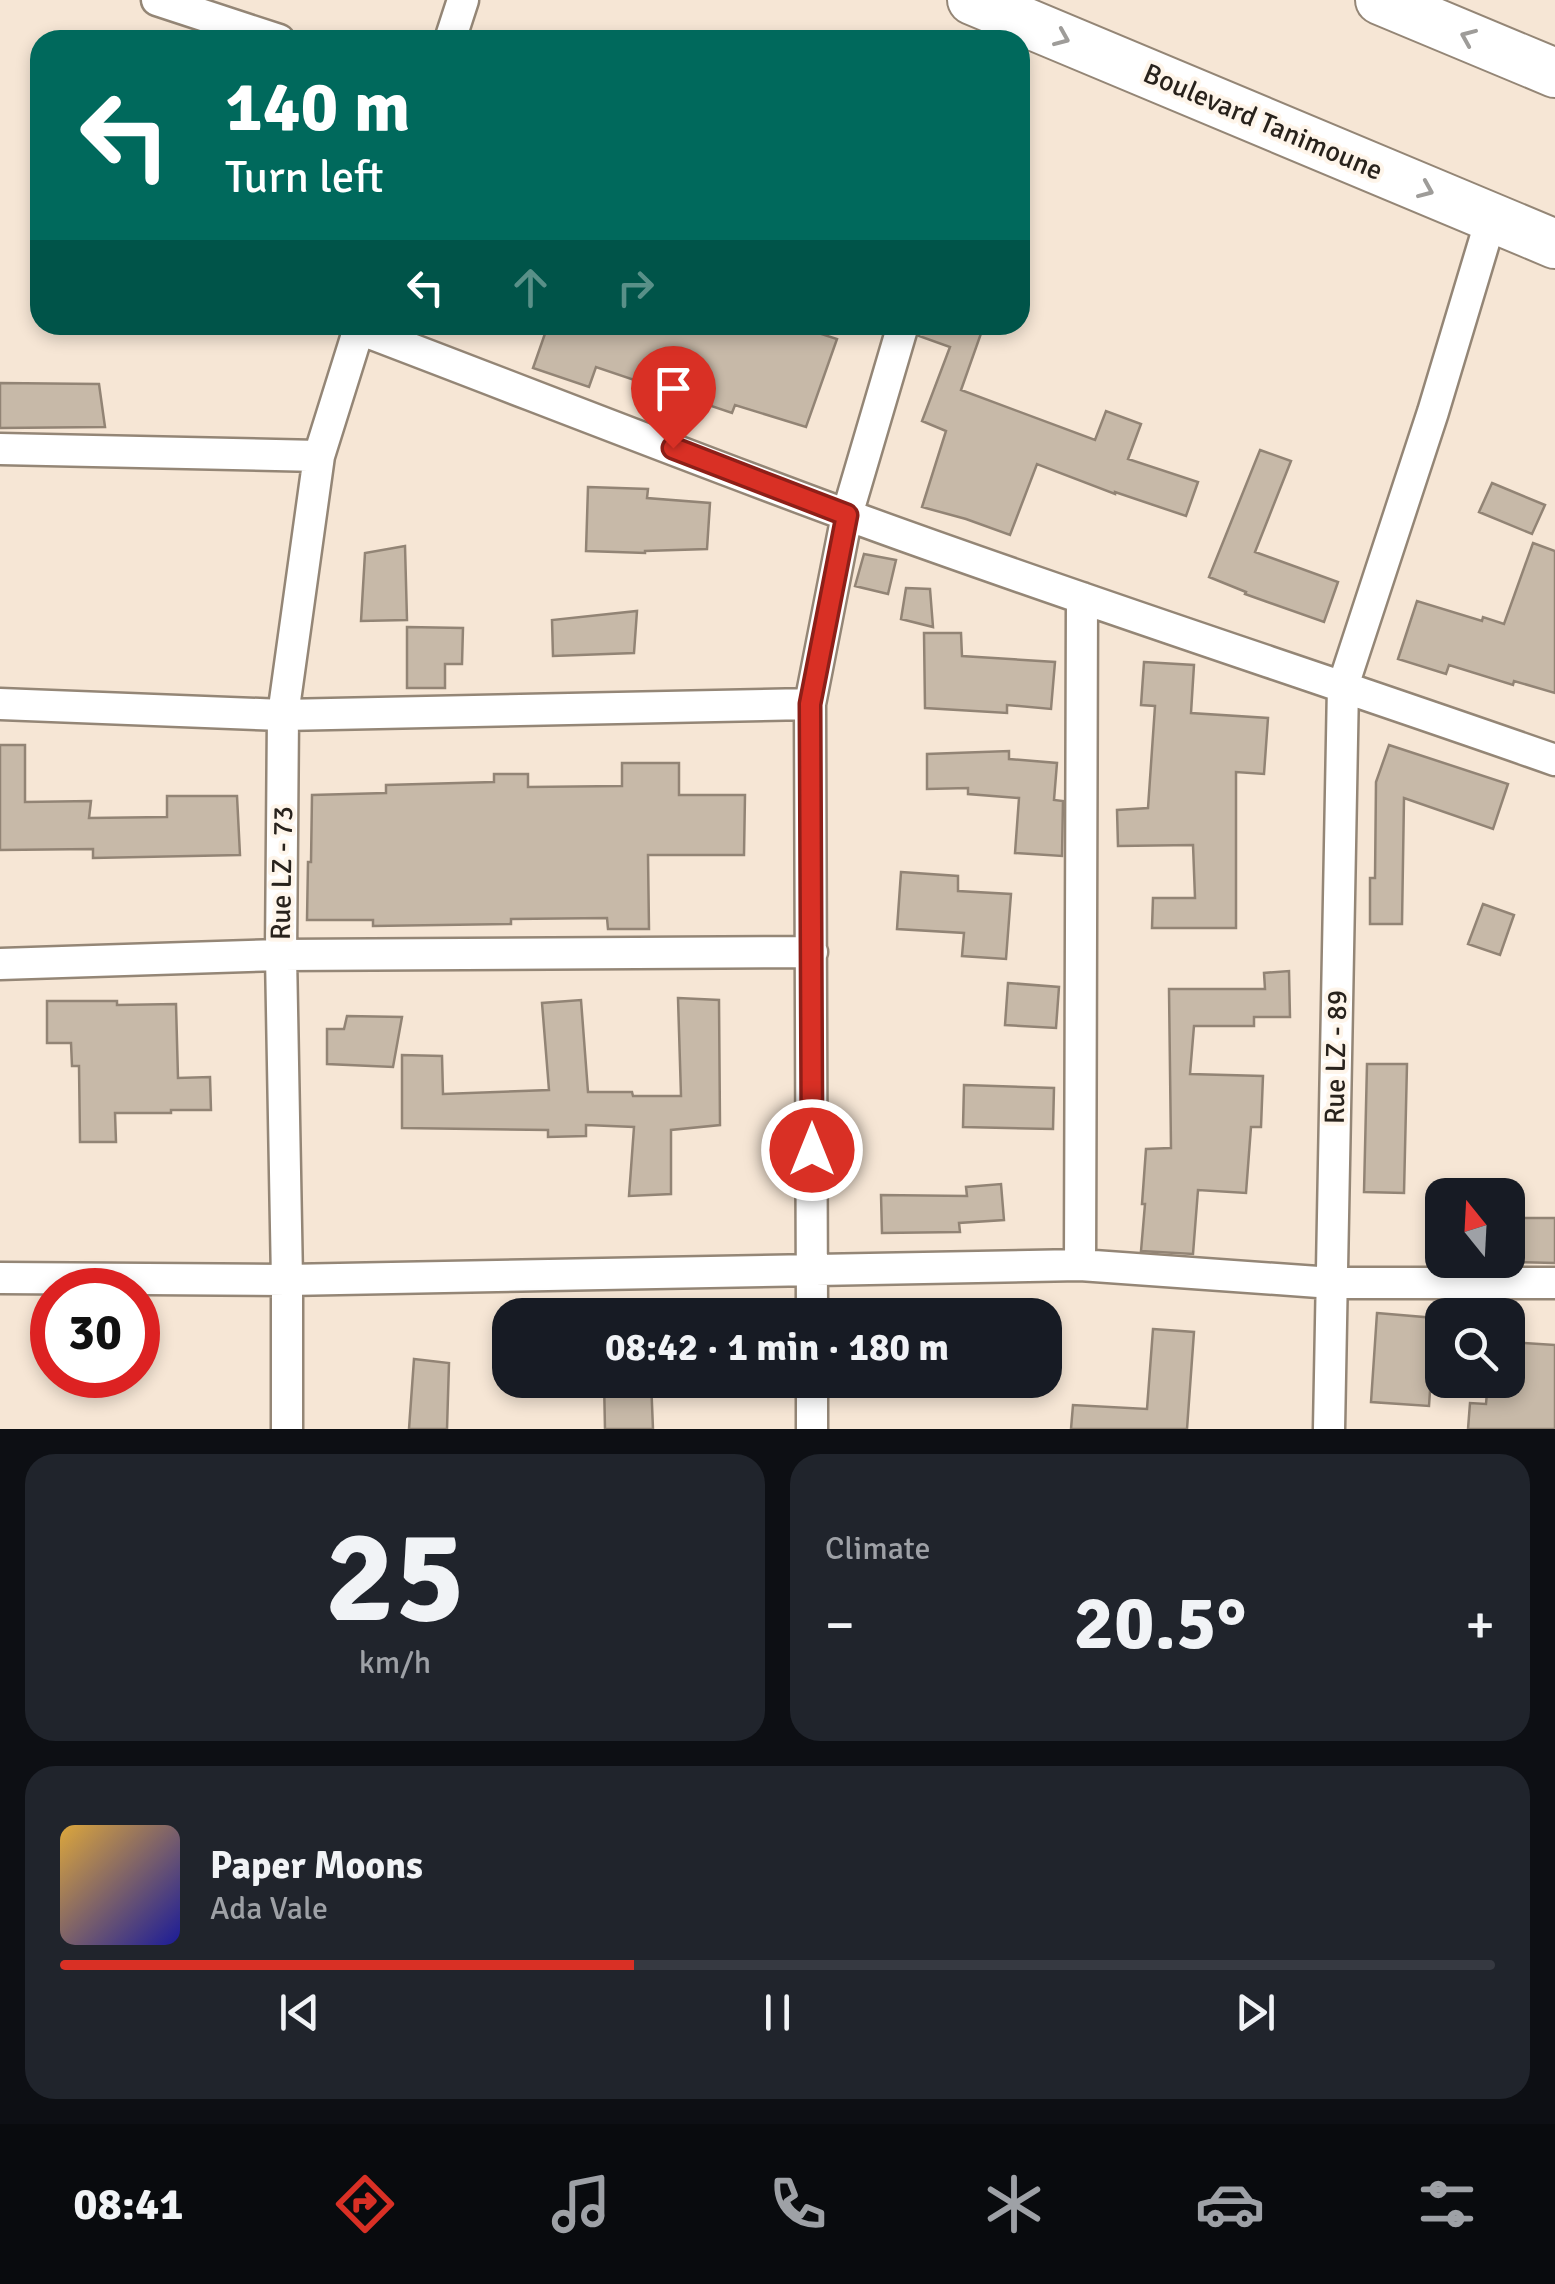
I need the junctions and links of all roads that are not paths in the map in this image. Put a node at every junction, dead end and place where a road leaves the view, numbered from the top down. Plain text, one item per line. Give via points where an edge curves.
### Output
1 (157, 0) edge
2 (463, 0) edge
3 (1380, 0) edge
4 (214, 9) edge
5 (995, 19) edge
6 (258, 30) edge
7 (453, 30) edge
8 (1023, 30) edge
9 (1030, 33) edge
10 (1555, 73) edge
11 (1496, 219) junction
12 (1555, 244) edge
13 (357, 335) edge
14 (381, 335) edge
15 (900, 335) edge
16 (0, 449) edge
17 (319, 456) junction
18 (847, 515) junction
19 (1082, 598) junction
20 (1344, 686) junction
21 (0, 704) edge
22 (810, 704) junction
23 (283, 715) junction
24 (1555, 760) edge
25 (812, 952) junction
26 (281, 955) junction
27 (0, 964) edge
28 (1080, 1265) junction
29 (812, 1269) junction
30 (0, 1278) edge
31 (287, 1280) junction
32 (1332, 1283) junction
33 (1555, 1283) edge
34 (812, 1298) edge
35 (812, 1398) edge
36 (287, 1429) edge
37 (812, 1429) edge
38 (1329, 1429) edge

1 - 4 street
2 - 7 street
10 -> 3 main road
4 - 6 street
5 -> 8 main road, Boulevard Tanimoune
9 -> 11 main road, Boulevard Tanimoune
11 - 12 main road, Boulevard Tanimoune
11 - 20 street, Rue LZ - 89
13 - 17 street, Rue LZ - 73
14 - 18 street
15 - 18 street
16 - 17 street
17 - 23 street, Rue LZ - 73
18 - 19 street
18 - 22 street
19 - 20 street
19 - 28 street
20 - 24 street
20 - 32 street, Rue LZ - 89
21 - 23 street
22 - 23 street
22 - 25 street
23 - 26 street, Rue LZ - 73
25 - 26 street
25 - 29 street
26 - 27 street
26 - 31 street, Rue LZ - 73
28 - 29 street
28 - 32 street
29 - 31 street
29 - 34 street
30 - 31 street
31 - 36 street, Rue LZ - 73
32 - 33 street
32 - 38 street, Rue LZ - 89
35 - 37 street

